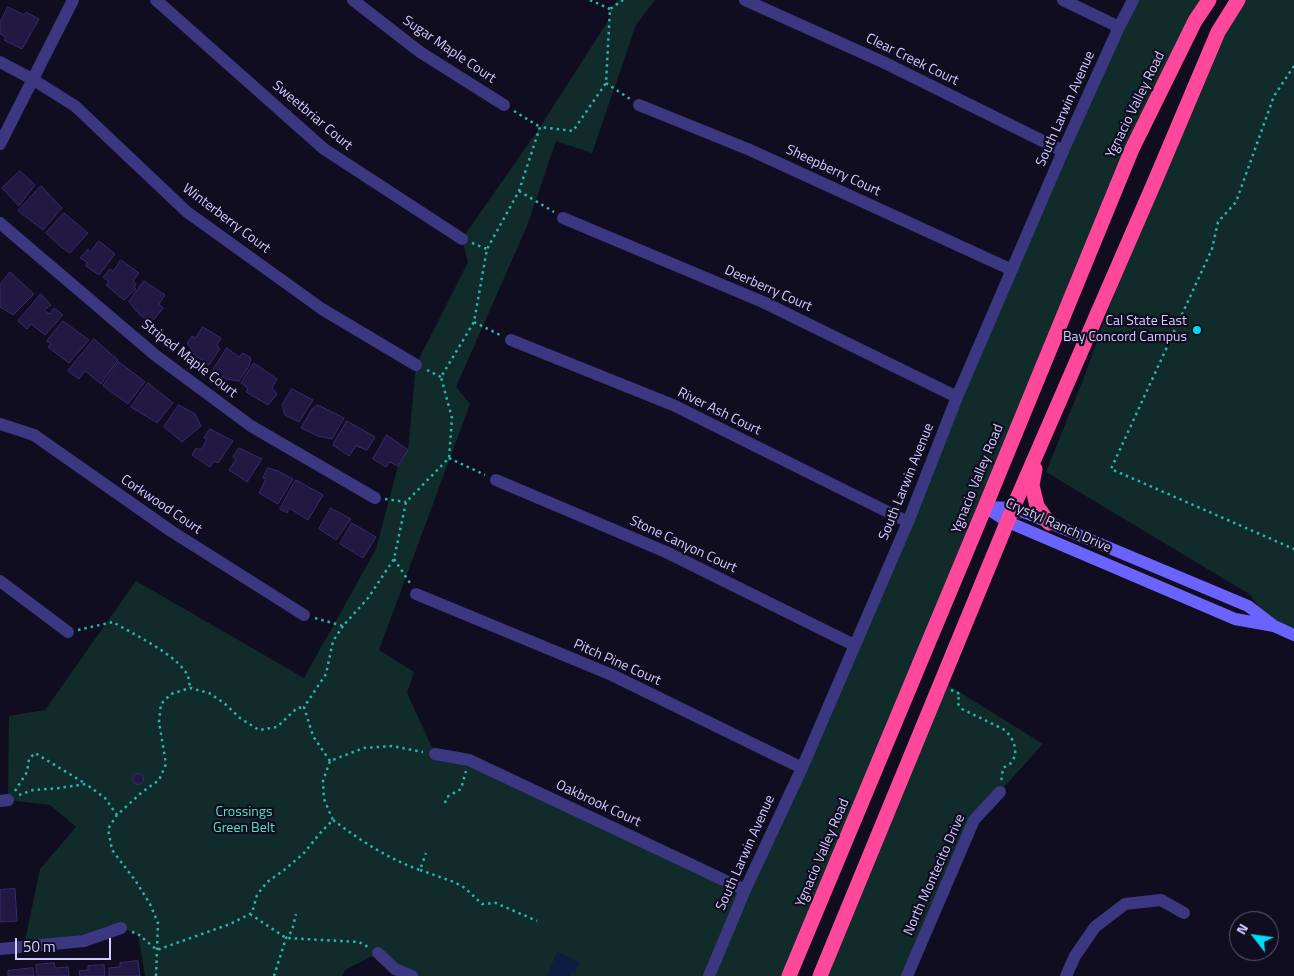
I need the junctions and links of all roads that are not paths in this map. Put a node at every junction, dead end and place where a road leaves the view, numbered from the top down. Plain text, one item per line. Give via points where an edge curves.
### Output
1 (73, 0) edge
2 (156, 0) edge
3 (353, 0) edge
4 (745, 0) edge
5 (1063, 0) edge
6 (1133, 0) edge
7 (1209, 0) edge
8 (1238, 0) edge
9 (1119, 27) junction
10 (0, 62) edge
11 (32, 79) junction
12 (504, 105) road end
13 (639, 105) road end
14 (0, 144) edge
15 (1063, 151) junction
16 (563, 218) road end
17 (0, 223) edge
18 (462, 239) dead end
19 (1012, 270) junction
20 (511, 340) road end
21 (416, 365) road end
22 (957, 397) junction
23 (0, 424) edge
24 (1039, 448) junction
25 (496, 480) road end
26 (375, 498) road end
27 (985, 507) junction
28 (1010, 515) junction
29 (908, 522) junction
30 (1050, 523) junction
31 (0, 581) edge
32 (416, 594) road end
33 (304, 616) road end
34 (1274, 626) junction
35 (68, 632) road end
36 (1294, 635) edge
37 (854, 645) junction
38 (435, 754) road end
39 (802, 768) junction
40 (1000, 792) road end
41 (745, 890) junction
42 (1184, 913) dead end
43 (121, 928) road end
44 (0, 949) edge
45 (378, 953) road end
46 (412, 976) edge
47 (709, 976) edge
48 (789, 976) edge
49 (820, 976) edge
50 (907, 976) edge
51 (1066, 976) edge

1 - 11 street
2 - 18 street, Sweetbriar Court via 324,149
3 - 12 street, Sugar Maple Court via 420,52
4 - 15 street, Clear Creek Court via 885,63
5 - 9 street
6 - 9 street, South Larwin Avenue
7 - 27 highway, Ygnacio Valley Road via 1132,149
8 - 24 highway via 1218,32
9 - 15 street, South Larwin Avenue
10 - 11 street, Winterberry Court
11 - 14 street
11 - 21 street, Winterberry Court via 75,106 188,212 322,309
13 - 19 street, Sheepberry Court via 750,150
15 - 19 street, South Larwin Avenue
16 - 22 street, Deerberry Court via 763,302
17 - 26 street, Striped Maple Court via 155,354 251,426
19 - 22 street, South Larwin Avenue
20 - 29 street, River Ash Court via 673,405
22 - 29 street, South Larwin Avenue
23 - 33 street, Corkwood Court via 34,435 171,531
24 - 28 highway
24 - 30 highway via 1032,485 1037,506
25 - 37 street, Stone Canyon Court via 666,552
27 - 28 street, Crystyl Ranch Drive
27 - 48 highway, Ygnacio Valley Road
28 - 30 street, Crystyl Ranch Drive
28 - 34 street, Crystyl Ranch Drive via 1236,620
28 - 49 highway
29 - 37 street, South Larwin Avenue
30 - 34 street, Crystyl Ranch Drive via 1248,606
31 - 35 street
32 - 39 street, Pitch Pine Court via 612,675
34 - 36 street, Crystyl Ranch Drive
37 - 39 street, South Larwin Avenue
38 - 41 street, Oakbrook Court via 469,760
39 - 41 street, South Larwin Avenue
40 - 50 street, North Montecito Drive via 974,820
41 - 47 street, South Larwin Avenue
42 - 51 street via 1162,900 1125,904 1095,927
43 - 44 street via 84,941
45 - 46 street via 395,969

